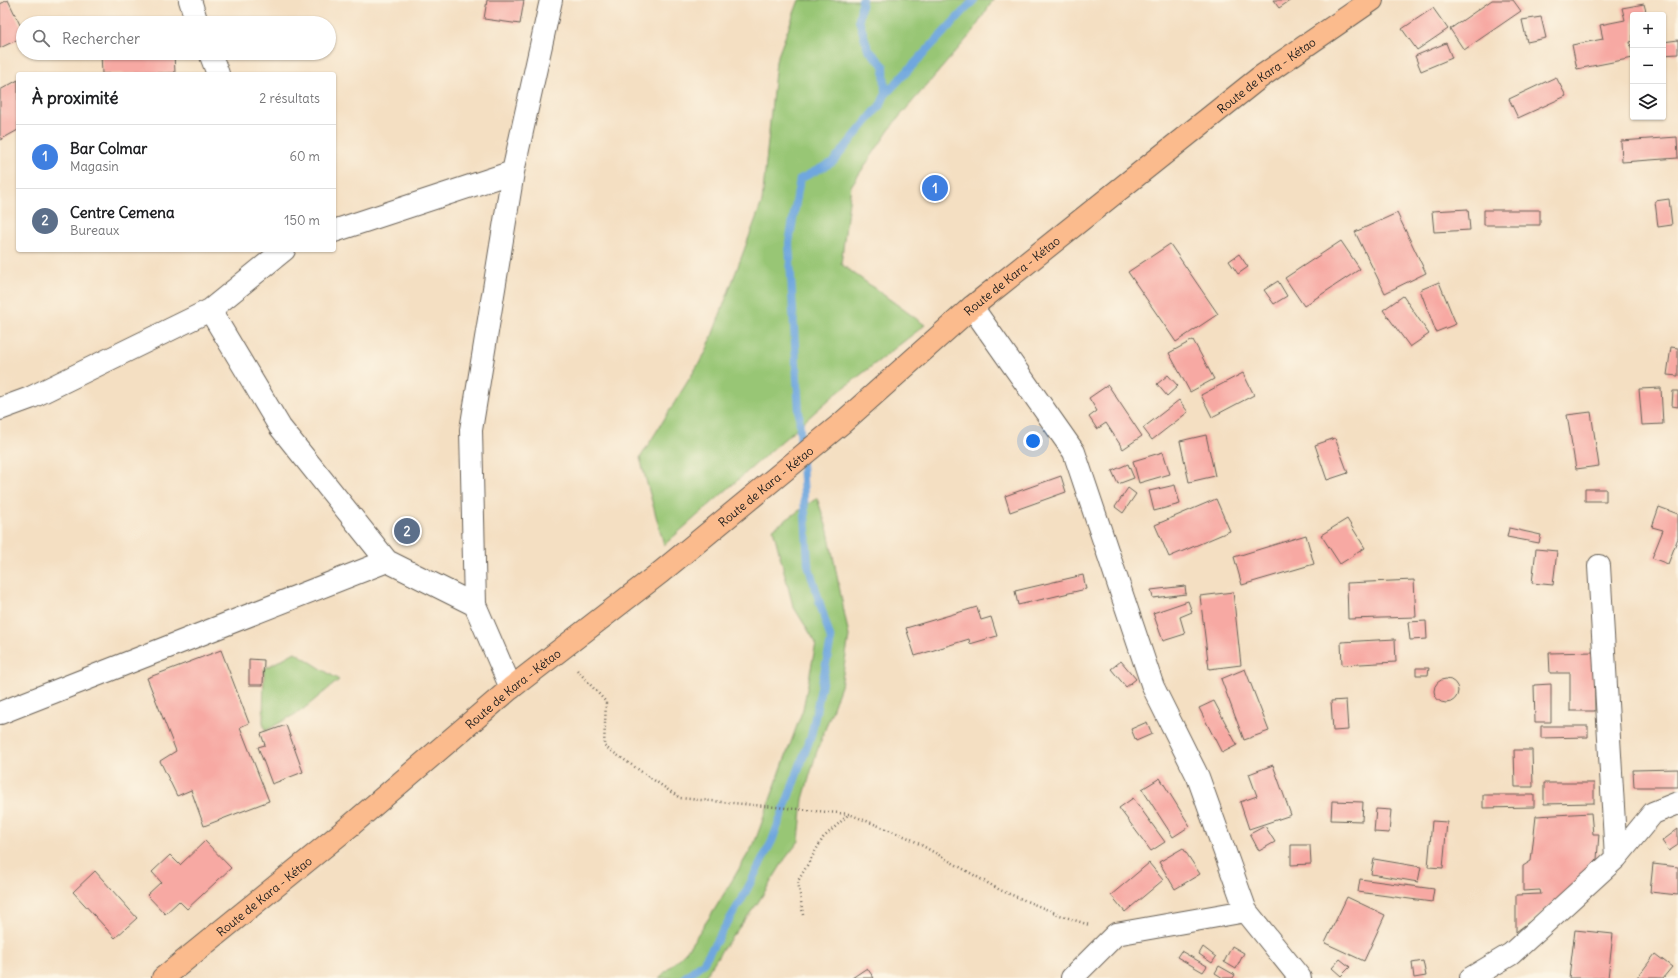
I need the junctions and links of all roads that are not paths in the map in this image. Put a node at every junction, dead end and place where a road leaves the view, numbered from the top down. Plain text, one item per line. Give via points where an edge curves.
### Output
1 (190, 0) edge
2 (551, 0) edge
3 (1372, 0) edge
4 (195, 16) edge
5 (213, 60) edge
6 (217, 72) edge
7 (513, 172) junction
8 (336, 230) edge
9 (282, 252) edge
10 (972, 307) junction
11 (210, 310) junction
12 (0, 410) edge
13 (387, 561) junction
14 (1599, 566) dead end
15 (475, 605) junction
16 (511, 688) junction
17 (0, 713) edge
18 (1678, 804) edge
19 (1616, 858) junction
20 (1246, 911) junction
21 (163, 978) edge
22 (1072, 978) edge
23 (1300, 978) edge
24 (1471, 978) edge

1 - 4 street
2 - 7 street
3 - 10 main road, Route de Kara - Kétao via 1259,78
5 - 6 street
7 - 8 street
7 - 15 street via 471,430
9 - 11 street
10 - 16 main road, Route de Kara - Kétao via 842,423 661,572
10 - 20 street via 1074,452 1153,687 1198,777
11 - 12 street via 30,398
11 - 13 street via 280,427
13 - 15 street
13 - 17 street
14 - 19 street
15 - 16 street
16 - 21 main road, Route de Kara - Kétao via 350,826
18 - 19 street via 1653,813
19 - 24 street via 1511,954
20 - 22 street via 1116,934
20 - 23 street

